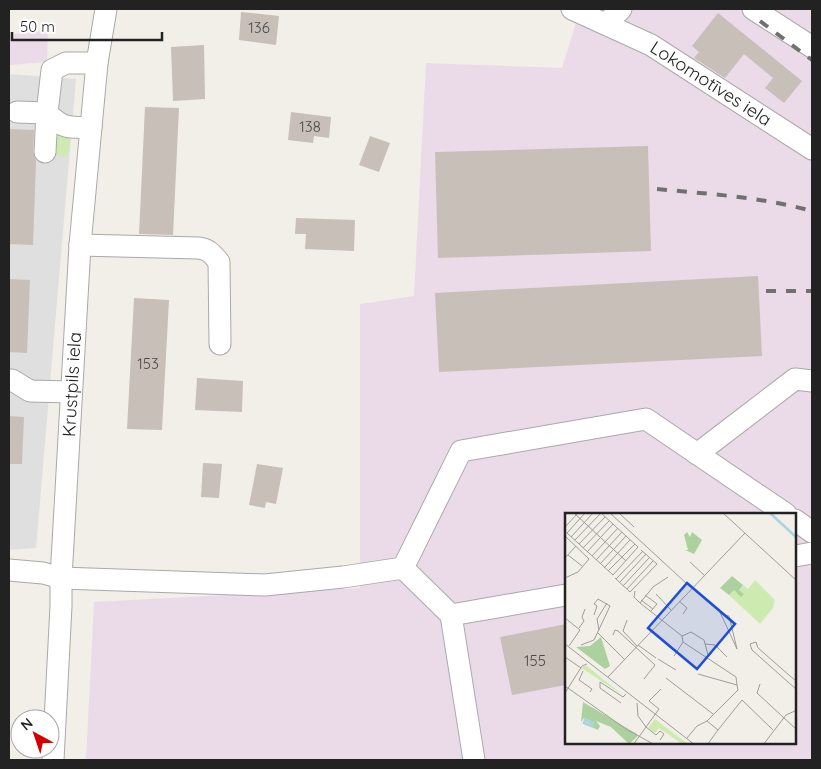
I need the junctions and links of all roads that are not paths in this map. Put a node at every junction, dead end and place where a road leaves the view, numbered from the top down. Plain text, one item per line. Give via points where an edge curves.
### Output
1 (106, 9) edge
2 (572, 9) edge
3 (621, 9) edge
4 (753, 9) edge
5 (606, 24) junction
6 (812, 47) edge
7 (98, 62) junction
8 (17, 112) dead end
9 (47, 113) junction
10 (91, 127) junction
11 (812, 149) edge
12 (45, 152) dead end
13 (80, 245) junction
14 (220, 344) dead end
15 (9, 380) edge
16 (812, 380) edge
17 (71, 392) junction
18 (697, 454) junction
19 (785, 513) edge
20 (796, 521) edge
21 (812, 532) edge
22 (812, 552) edge
23 (796, 556) edge
24 (403, 568) junction
25 (9, 570) edge
26 (61, 578) junction
27 (565, 595) edge
28 (452, 615) junction
29 (53, 760) edge
30 (474, 760) edge

1 - 7 street, Krustpils iela
2 - 5 street, Lokomotīves iela
3 - 5 street
4 - 6 street
5 - 11 street, Lokomotīves iela via 651,45
7 - 9 street via 66,63 52,70
7 - 10 street, Krustpils iela
8 - 9 street
9 - 10 street via 58,124 73,128
9 - 12 street
10 - 13 street, Krustpils iela
13 - 14 street via 206,249 212,253 218,262
13 - 17 street, Krustpils iela
15 - 17 street via 30,391
16 - 18 street via 795,379
17 - 26 street, Krustpils iela
18 - 19 street
18 - 24 street via 646,419 461,451
20 - 21 street
22 - 23 street
24 - 26 street via 266,585
24 - 28 street
25 - 26 street
26 - 29 street, Krustpils iela
27 - 28 street
28 - 30 street

